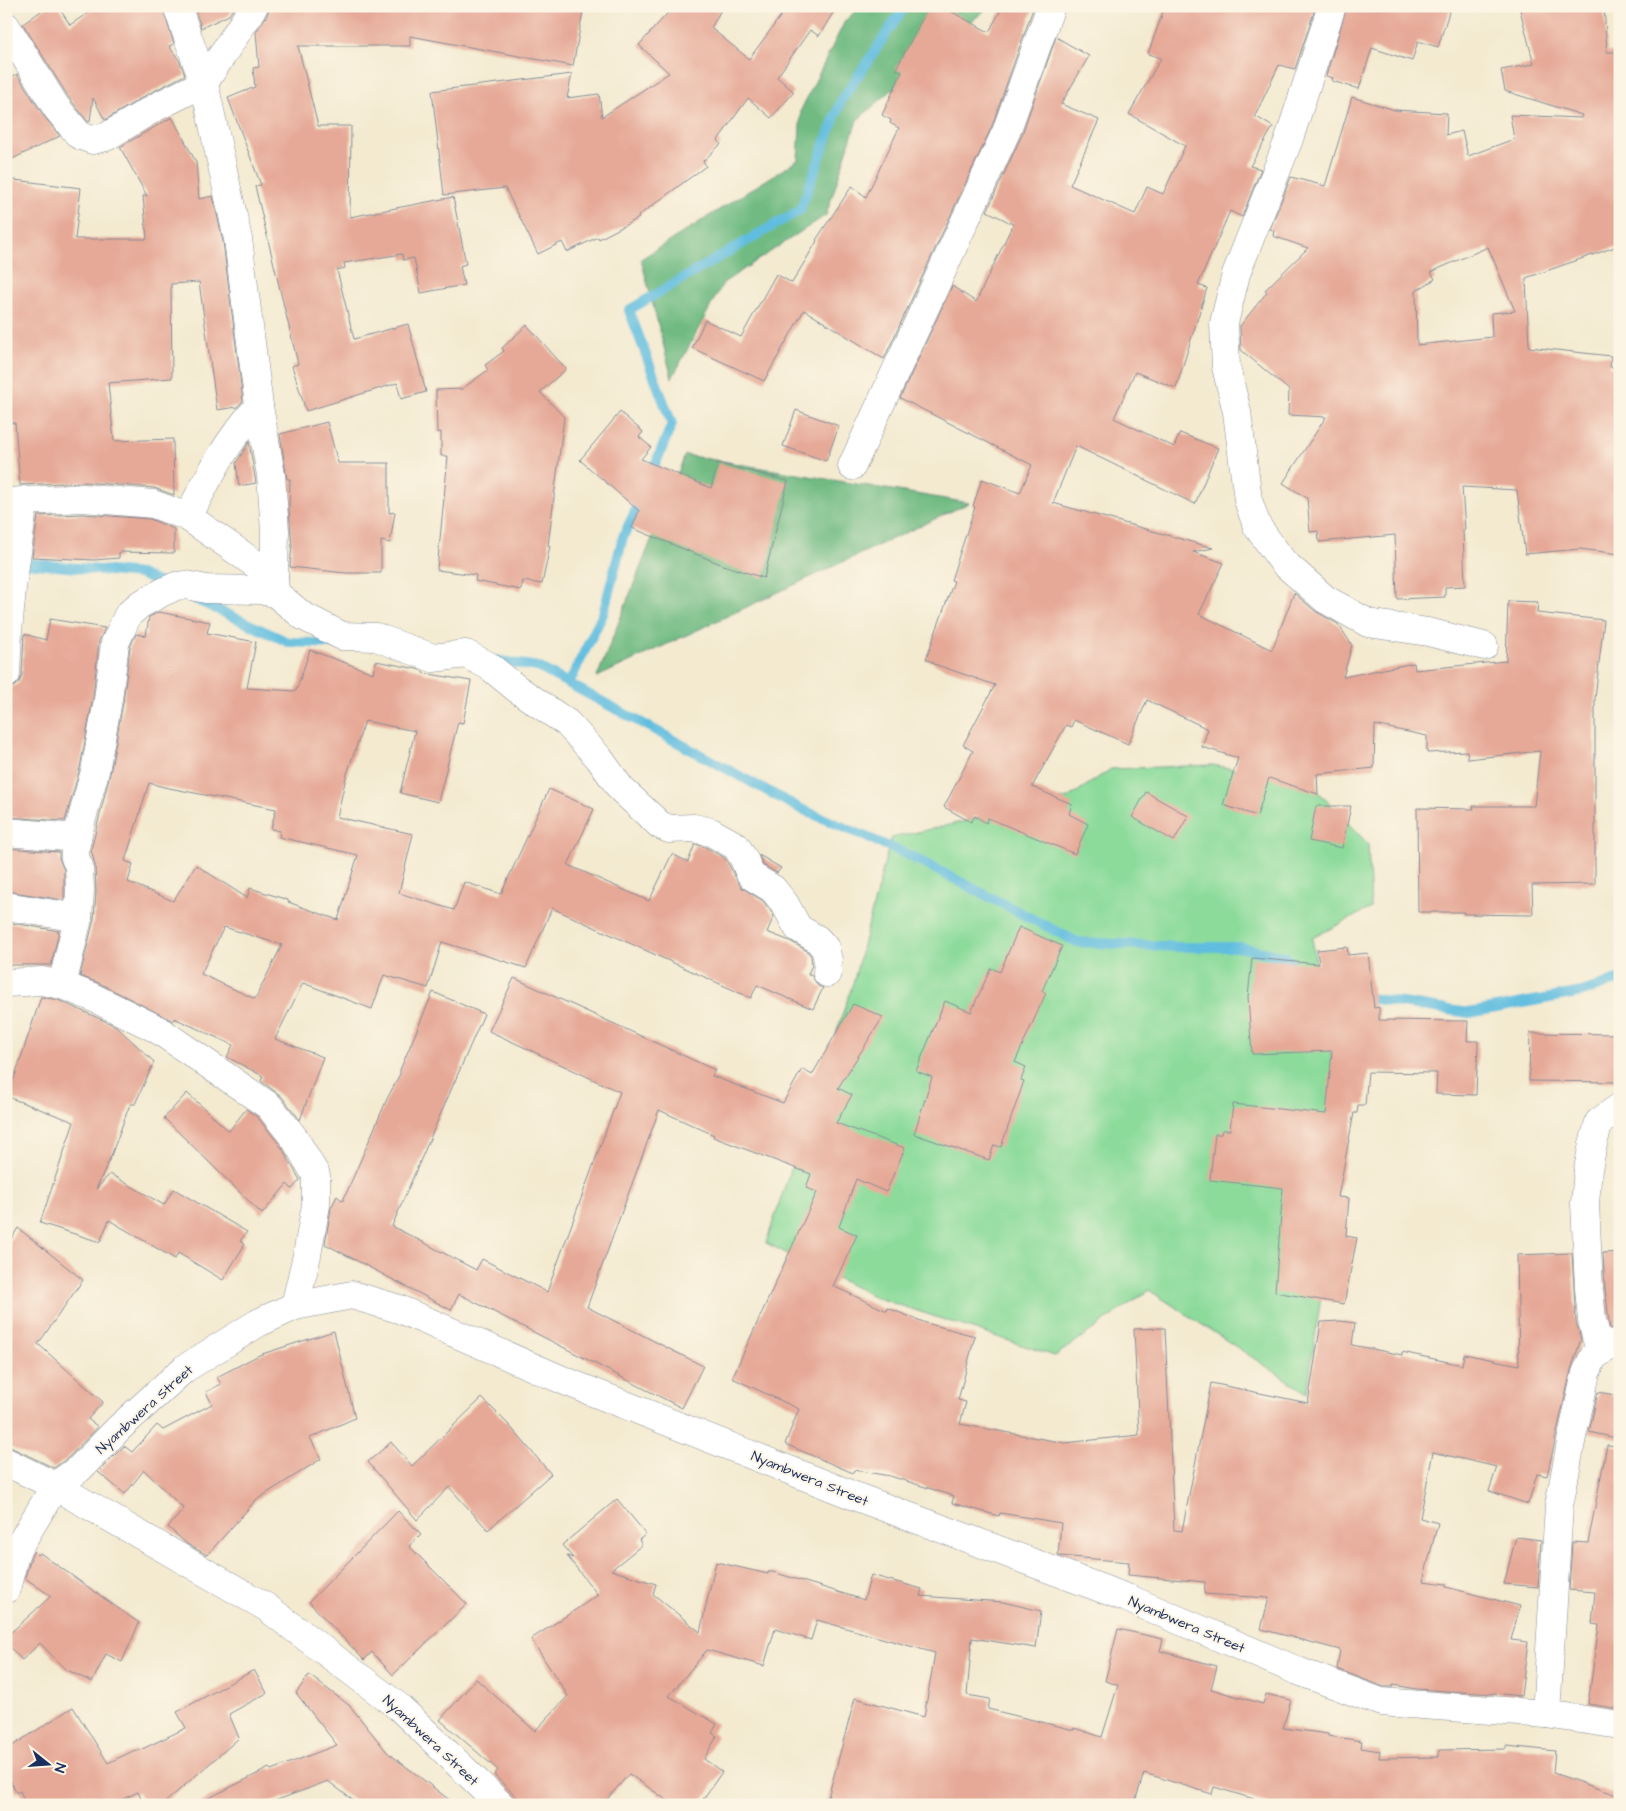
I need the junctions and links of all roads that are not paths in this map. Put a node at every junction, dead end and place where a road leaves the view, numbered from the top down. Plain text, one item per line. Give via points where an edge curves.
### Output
1 (177, 6) edge
2 (254, 6) edge
3 (1052, 6) edge
4 (1332, 6) edge
5 (6, 26) edge
6 (204, 84) junction
7 (259, 406) junction
8 (852, 466) dead end
9 (15, 501) edge
10 (188, 517) junction
11 (274, 585) junction
12 (1484, 646) dead end
13 (6, 674) edge
14 (6, 832) edge
15 (77, 838) junction
16 (6, 906) edge
17 (78, 918) junction
18 (826, 973) dead end
19 (6, 983) edge
20 (62, 985) junction
21 (1620, 1107) edge
22 (296, 1306) junction
23 (1610, 1347) edge
24 (6, 1462) edge
25 (55, 1486) junction
26 (11, 1556) edge
27 (6, 1589) edge
28 (1546, 1714) junction
29 (1620, 1725) edge
30 (501, 1805) edge

1 - 6 street
2 - 6 street
3 - 8 street via 1006,132
4 - 12 street via 1289,139 1236,274 1224,323 1226,367 1237,412 1248,500 1257,526 1283,562 1326,599 1368,622
5 - 6 street via 56,107 79,135 92,140 106,136
6 - 7 street via 238,239
7 - 10 street via 232,437
7 - 11 street via 271,475
9 - 10 street via 83,498 153,504
9 - 13 street via 19,544 12,588
10 - 11 street
11 - 15 street via 260,590 176,586 138,605 128,615 115,643 95,771
11 - 18 street via 303,616 342,636 376,637 433,658 466,654 489,666 567,723 599,758 621,789 660,825 670,829 694,828 712,832 736,846 748,872 762,884 773,888 798,928 818,939 825,948 828,960
14 - 15 street
15 - 17 street
16 - 17 street
17 - 20 street
19 - 20 street via 42,981
20 - 22 street via 157,1029 269,1106 294,1139 316,1175 316,1205
21 - 23 street via 1599,1122 1588,1169 1586,1203 1592,1320
22 - 25 street, Nyambwera Street via 258,1323 184,1369 79,1469
22 - 28 street, Nyambwera Street via 352,1295 399,1309 566,1381 857,1497 1126,1598 1298,1671 1381,1702
23 - 28 street via 1594,1356 1586,1373 1559,1506
24 - 25 street, Nyambwera Street
25 - 26 street
25 - 30 street, Nyambwera Street via 266,1607 399,1707
26 - 27 street
28 - 29 street, Nyambwera Street

